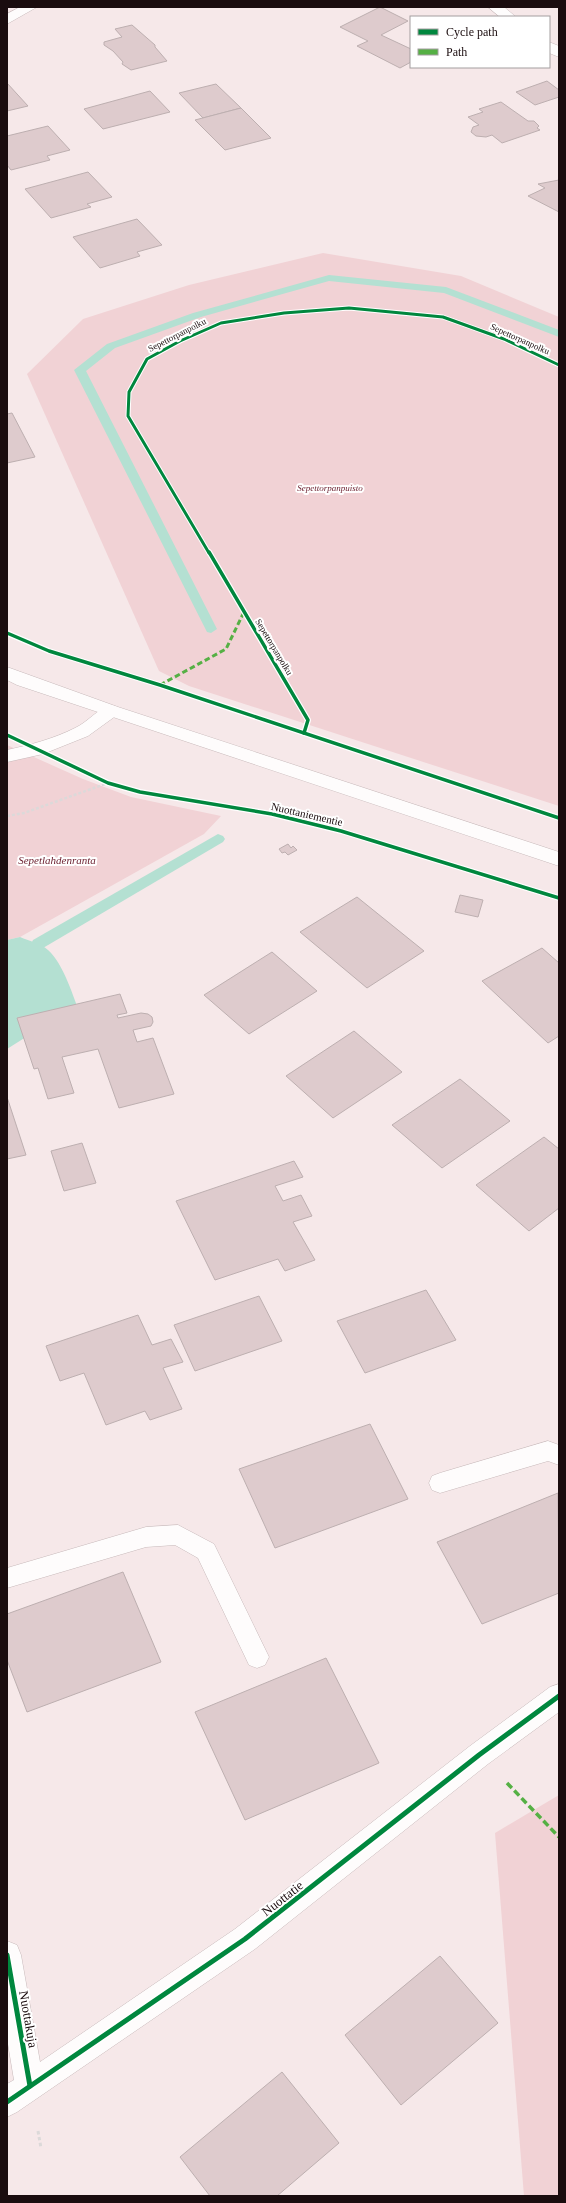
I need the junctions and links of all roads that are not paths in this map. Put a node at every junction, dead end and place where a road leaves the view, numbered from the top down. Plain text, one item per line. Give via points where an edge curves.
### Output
1 (30, 7) edge
2 (495, 7) edge
3 (508, 16) edge
4 (7, 20) edge
5 (550, 47) edge
6 (559, 53) edge
7 (7, 673) edge
8 (111, 711) junction
9 (7, 756) edge
10 (559, 859) edge
11 (559, 1455) edge
12 (440, 1483) dead end
13 (7, 1578) edge
14 (257, 1657) dead end
15 (559, 1696) edge
16 (7, 1955) edge
17 (30, 2086) junction
18 (7, 2102) edge

1 - 4 street
2 - 3 street
5 - 6 street
7 - 8 street
8 - 9 lane via 82,732 37,750
8 - 10 street
11 - 12 lane via 548,1452
13 - 14 lane via 146,1536 178,1535 206,1551
15 - 17 street, Nuottatie via 479,1755 245,1940
16 - 17 street, Nuottakuja
17 - 18 street, Nuottatie

